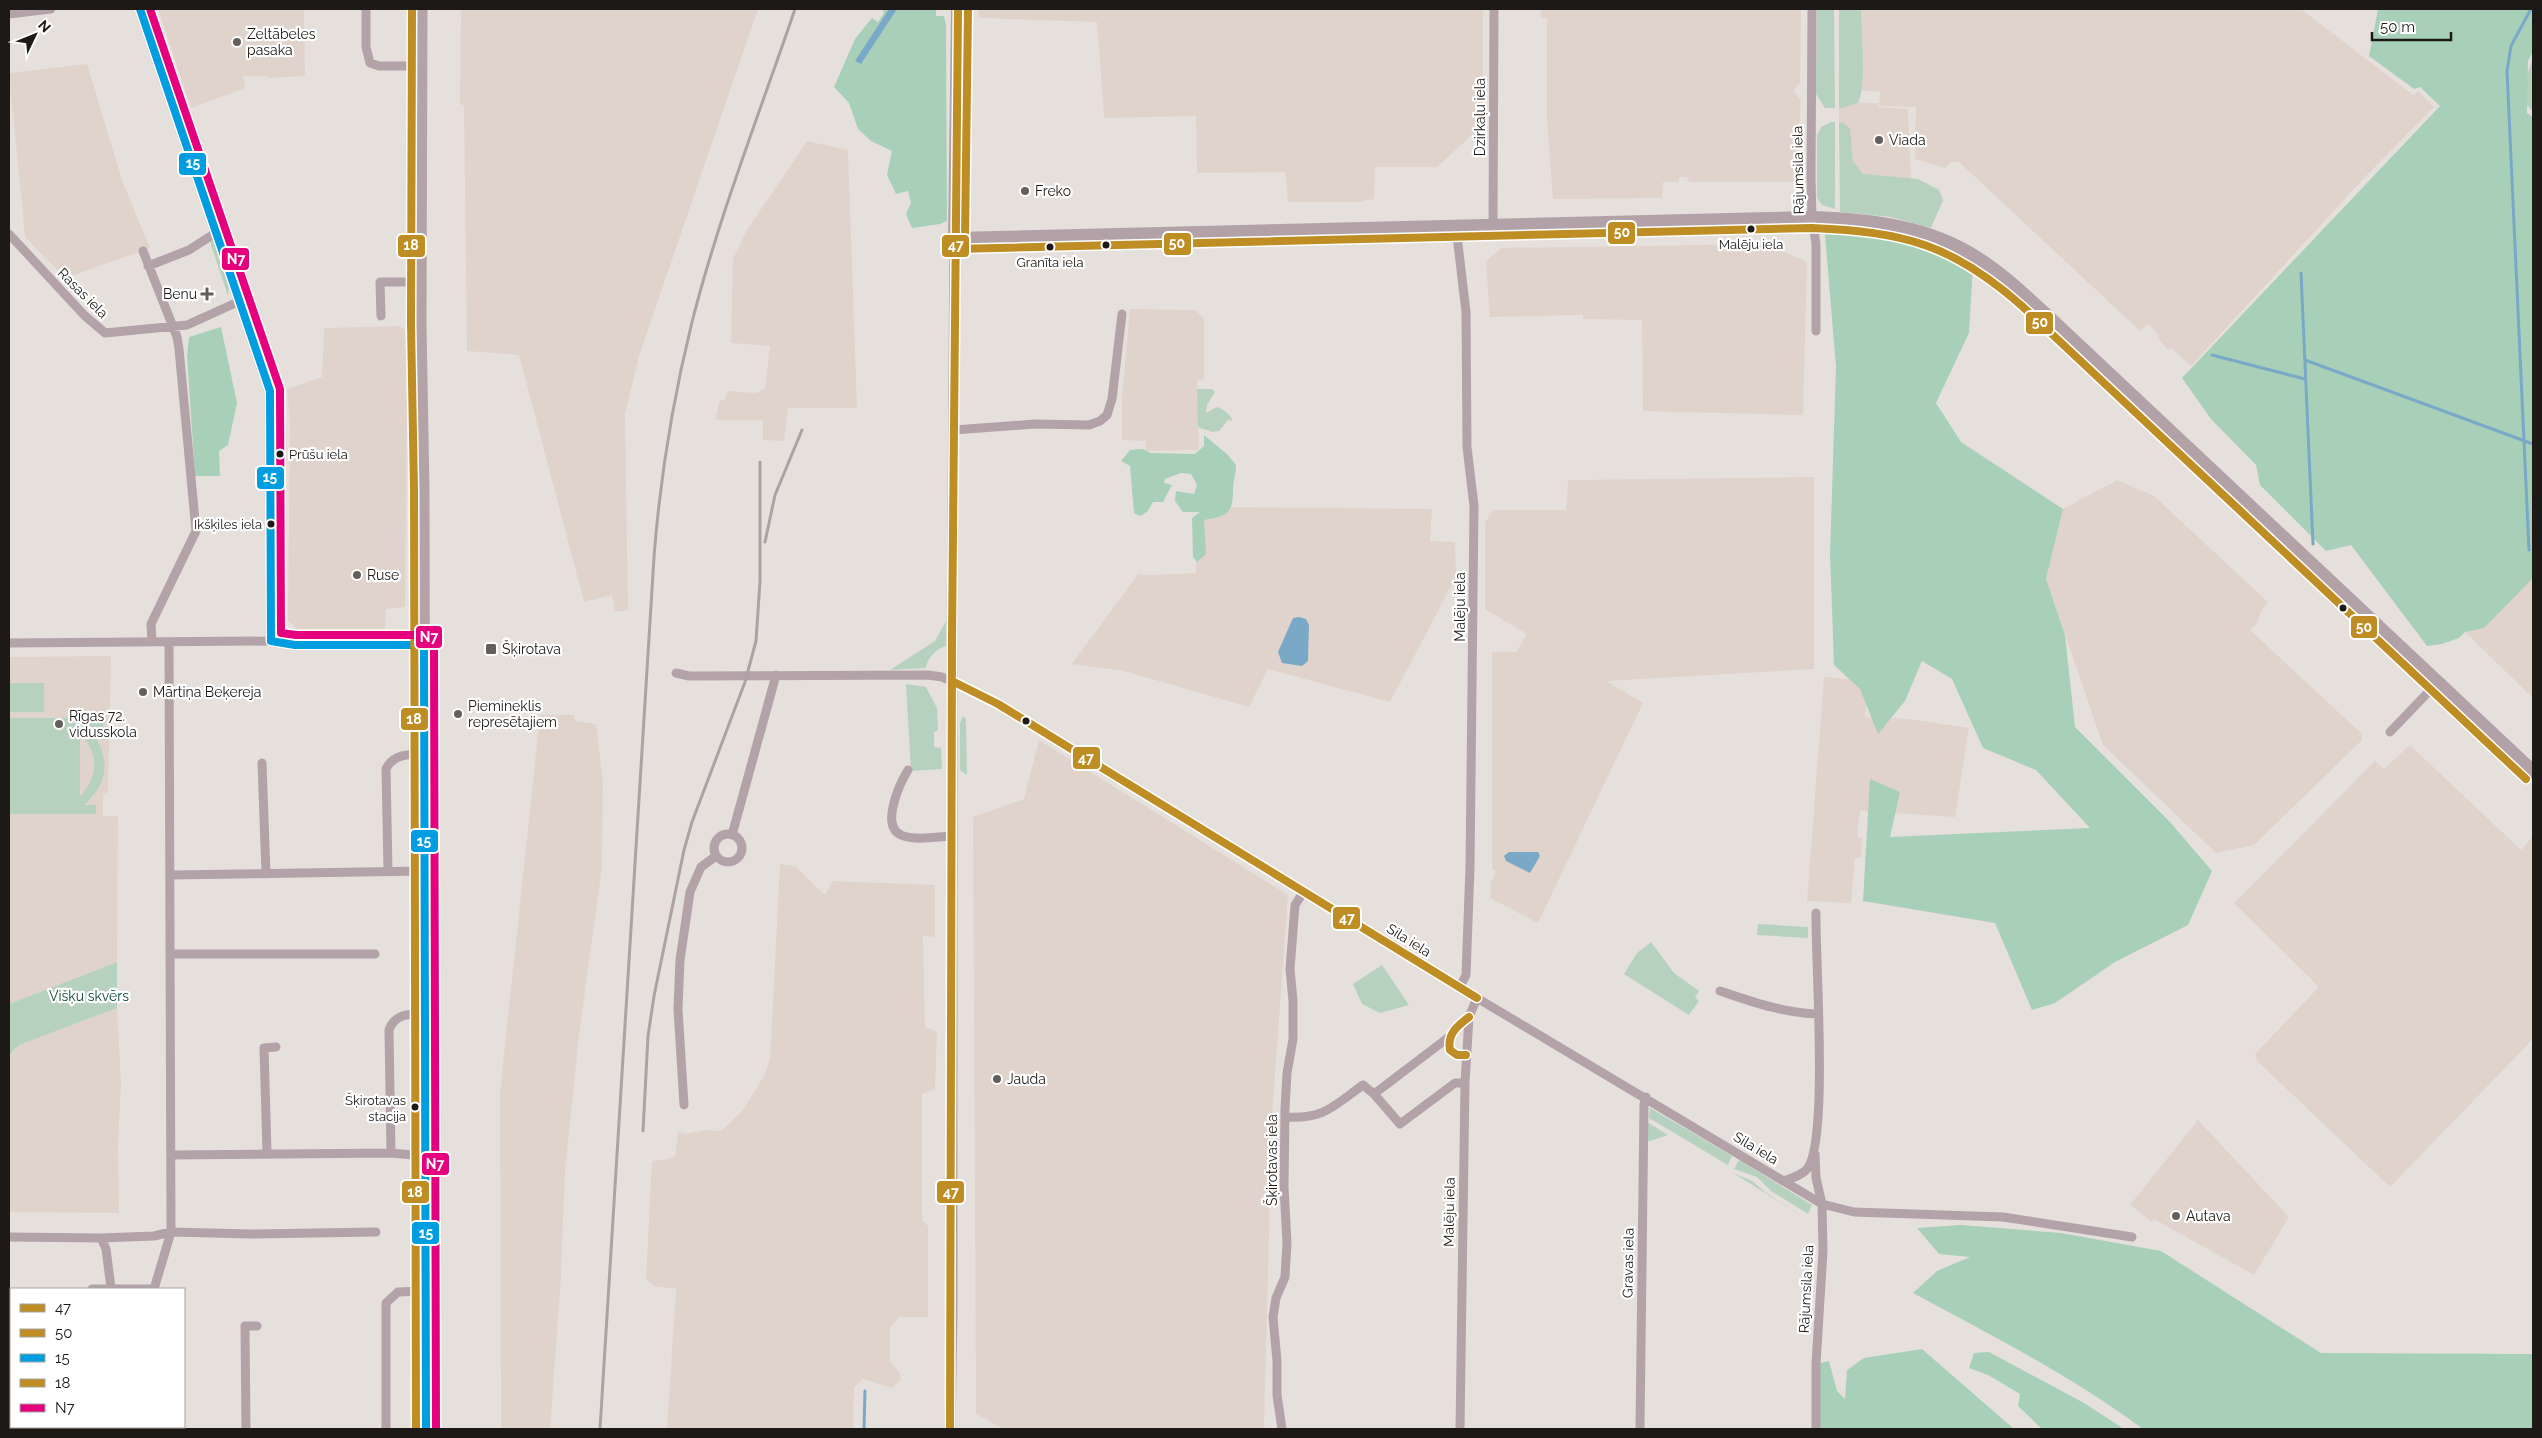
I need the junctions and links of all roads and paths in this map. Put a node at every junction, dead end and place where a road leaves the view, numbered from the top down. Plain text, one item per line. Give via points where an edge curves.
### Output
1 (51, 9) edge
2 (140, 9) edge
3 (366, 9) edge
4 (422, 9) edge
5 (958, 9) edge
6 (1494, 9) edge
7 (1812, 9) edge
8 (9, 14) edge
9 (422, 66) junction
10 (1812, 218) junction
11 (1493, 226) junction
12 (1456, 227) junction
13 (217, 232) junction
14 (9, 234) edge
15 (956, 239) junction
16 (143, 251) dead end
17 (148, 266) junction
18 (421, 282) junction
19 (240, 301) junction
20 (1122, 314) dead end
21 (381, 316) dead end
22 (172, 326) junction
23 (1816, 331) dead end
24 (954, 430) junction
25 (271, 641) junction
26 (152, 642) junction
27 (169, 642) junction
28 (9, 643) edge
29 (424, 645) junction
30 (676, 673) dead end
31 (776, 675) junction
32 (954, 682) junction
33 (2438, 682) junction
34 (2390, 732) dead end
35 (424, 754) junction
36 (262, 763) dead end
37 (908, 770) dead end
38 (2533, 772) edge
39 (732, 834) junction
40 (952, 836) junction
41 (716, 856) junction
42 (388, 871) junction
43 (424, 871) junction
44 (266, 874) junction
45 (171, 875) junction
46 (1304, 891) junction
47 (1816, 913) dead end
48 (372, 951) dead end
49 (171, 954) junction
50 (1460, 987) junction
51 (1720, 991) dead end
52 (1478, 998) junction
53 (425, 1014) junction
54 (1818, 1014) junction
55 (1449, 1037) dead end
56 (276, 1047) dead end
57 (1465, 1083) junction
58 (1374, 1094) junction
59 (1646, 1097) junction
60 (684, 1104) dead end
61 (1285, 1117) junction
62 (1815, 1152) junction
63 (267, 1153) junction
64 (391, 1153) junction
65 (171, 1155) junction
66 (424, 1156) junction
67 (1783, 1181) junction
68 (1822, 1204) junction
69 (171, 1232) junction
70 (376, 1232) dead end
71 (9, 1237) edge
72 (2132, 1237) dead end
73 (101, 1238) junction
74 (112, 1288) edge
75 (153, 1288) edge
76 (425, 1291) junction
77 (257, 1326) dead end
78 (246, 1429) edge
79 (386, 1429) edge
80 (426, 1429) edge
81 (950, 1429) edge
82 (1282, 1429) edge
83 (1460, 1429) edge
84 (1640, 1429) edge
85 (1816, 1429) edge

1 - 8 street
2 - 13 street
3 - 9 street via 366,47 370,63
4 - 9 street
5 - 15 main road
6 - 11 street, Dzirkaļu iela
7 - 10 street, Rājumsila iela
9 - 18 street
10 - 11 main road
10 - 23 street, Rājumsila iela via 1816,244
10 - 33 main road via 1899,226 1960,248 1999,274
11 - 12 main road
12 - 15 main road
12 - 50 street, Malēju iela via 1466,312 1467,447 1474,506 1470,866 1466,975
13 - 17 street via 189,250
13 - 19 street
14 - 22 street, Rasas iela via 84,315 105,333
15 - 24 street
16 - 17 street
17 - 22 street
18 - 21 street via 380,282
18 - 29 street
19 - 22 street, Rasas iela via 187,324
19 - 25 street via 271,397
20 - 24 street via 1112,399 1107,415 1100,421
22 - 26 street via 179,349 196,530 151,624
24 - 32 street
25 - 27 street
25 - 29 street via 295,645
26 - 27 street
26 - 28 street
27 - 45 street
29 - 35 street
30 - 31 street, Sila iela via 689,676
31 - 32 street, Sila iela via 928,675
31 - 39 street
32 - 40 street
32 - 46 street, Sila iela via 998,704
33 - 34 street
33 - 38 main road
35 - 42 street via 396,758 386,769
35 - 43 street
36 - 44 street
37 - 40 street via 896,793 891,821 894,829 900,835
39 - 41 street via 722,835 715,842
39 - 41 street via 742,846 738,858 728,862
40 - 81 street
41 - 60 street via 701,867 690,892 680,960 678,1008
42 - 43 street
42 - 44 street
43 - 53 street
44 - 45 street
45 - 49 street
46 - 50 street, Sila iela
46 - 61 street, Šķirotavas iela via 1295,905 1290,969 1292,1039
47 - 54 street, Rājumsila iela
48 - 49 street
49 - 65 street
50 - 52 street, Sila iela
51 - 54 street via 1768,1008
52 - 57 street, Malēju iela via 1469,1017
52 - 59 street, Sila iela
53 - 64 street via 400,1016 389,1030
53 - 66 street
54 - 62 street, Rājumsila iela
55 - 58 street
56 - 63 street via 264,1048
57 - 58 street via 1455,1083 1400,1124
57 - 83 street, Malēju iela
58 - 61 street via 1363,1085 1323,1114 1307,1118
59 - 67 street, Sila iela
59 - 84 street, Gravas iela
61 - 82 street, Šķirotavas iela via 1285,1277 1272,1317
62 - 67 street via 1807,1168
62 - 68 street, Rājumsila iela
63 - 64 street
63 - 65 street
64 - 66 street
65 - 69 street
66 - 76 street
67 - 68 street, Sila iela
68 - 72 street, Sila iela via 1854,1212 2003,1217
68 - 85 street, Rājumsila iela
69 - 70 street
69 - 73 street via 154,1236
69 - 75 street
71 - 73 street
73 - 74 street via 106,1249
76 - 79 street via 398,1292 386,1303
76 - 80 street
77 - 78 street via 245,1326

